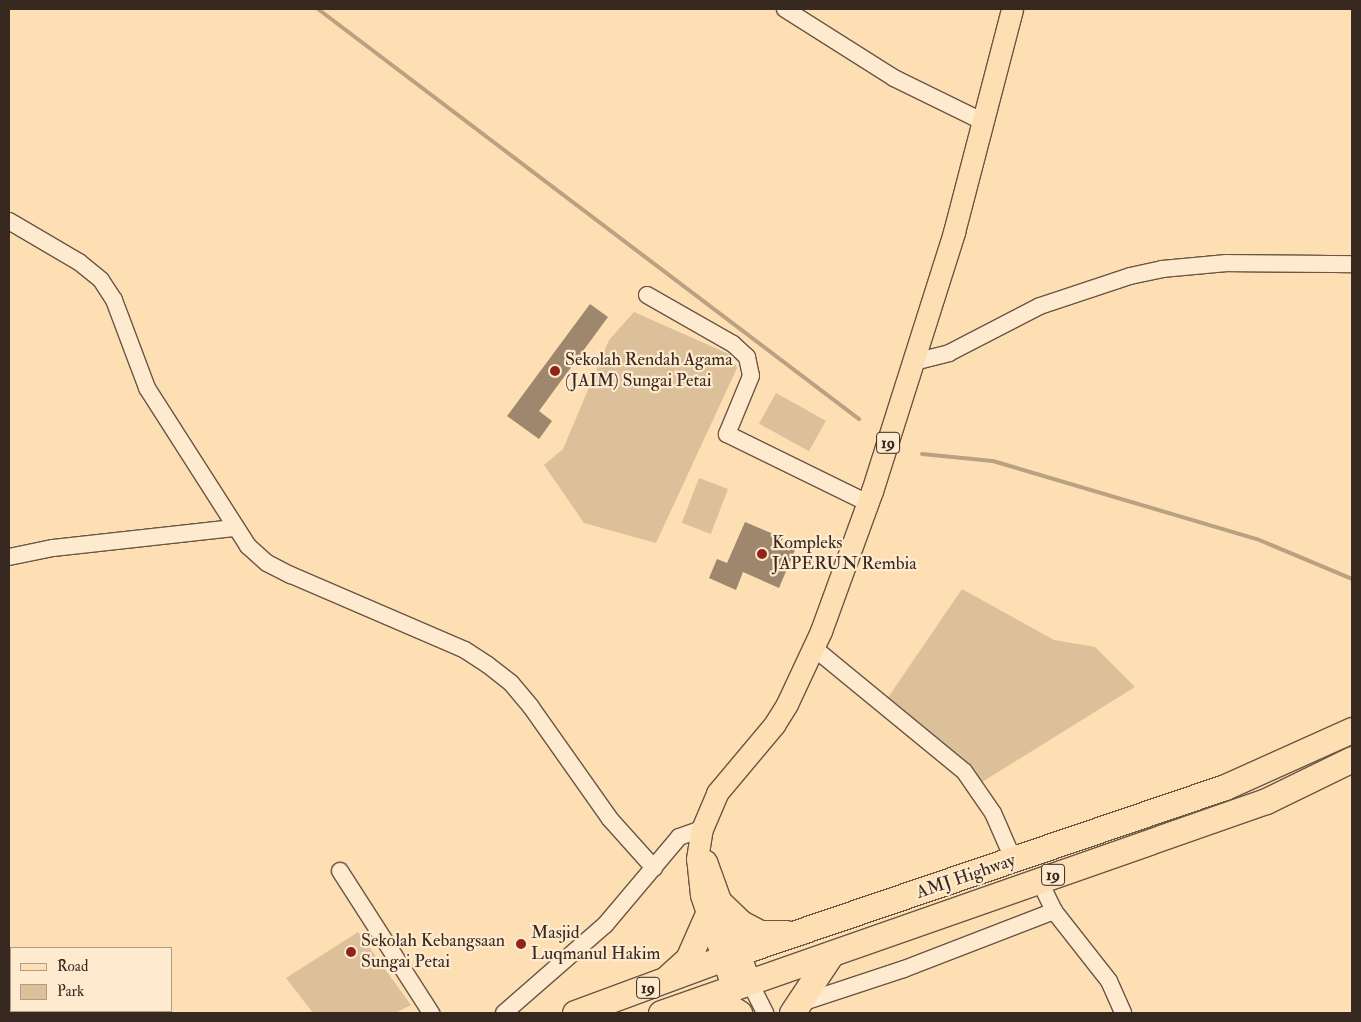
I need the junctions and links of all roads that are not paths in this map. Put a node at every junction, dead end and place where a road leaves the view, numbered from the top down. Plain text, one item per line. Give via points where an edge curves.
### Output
1 (785, 9) edge
2 (1012, 9) edge
3 (984, 122) junction
4 (9, 221) edge
5 (1352, 264) edge
6 (647, 295) dead end
7 (914, 362) junction
8 (868, 503) junction
9 (234, 528) junction
10 (9, 557) edge
11 (814, 648) junction
12 (1352, 730) edge
13 (1352, 759) edge
14 (701, 838) junction
15 (1014, 861) junction
16 (654, 868) junction
17 (340, 871) dead end
18 (1039, 880) junction
19 (713, 909) junction
20 (1054, 911) junction
21 (810, 929) junction
22 (831, 954) junction
23 (729, 957) junction
24 (657, 984) junction
25 (742, 986) junction
26 (696, 1002) junction
27 (795, 1009) edge
28 (431, 1013) edge
29 (504, 1013) edge
30 (575, 1013) edge
31 (661, 1013) edge
32 (739, 1013) edge
33 (745, 1013) edge
34 (766, 1013) edge
35 (1123, 1013) edge

1 - 3 street via 894,78
2 - 3 main road, 19
3 - 7 main road, 19
4 - 9 street via 79,262 101,280 114,300 147,388
5 - 7 street via 1227,263 1162,269 1130,276 1040,306 949,353
6 - 8 street via 733,344 747,357 751,376 727,434
7 - 8 main road, 19
8 - 11 main road, 19
9 - 10 street via 53,548
9 - 16 street via 267,563 465,650 511,683 610,820
11 - 14 main road, 19 via 774,725 718,792
11 - 15 street via 964,771 993,813
12 - 15 highway, AMJ Highway / 19 via 1225,787
13 - 18 highway, AMJ Highway / 19 via 1266,801
14 - 16 street via 679,837
14 - 19 main road, 19 via 697,875
15 - 21 highway, AMJ Highway / 19
16 - 29 street via 605,925
17 - 28 street
18 - 20 street
18 - 22 highway, AMJ Highway / 19
19 - 21 highway via 760,933
19 - 23 main road, 19
19 - 24 highway via 688,959
20 - 27 street
20 - 35 street via 1094,960 1118,996
21 - 23 highway, AMJ Highway / 19
22 - 25 highway, AMJ Highway / 19
22 - 27 highway
23 - 24 highway, AMJ Highway / 19
23 - 25 main road, 19
24 - 30 highway, AMJ Highway / 19
25 - 26 highway, AMJ Highway / 19
25 - 33 street
25 - 34 street
26 - 31 highway, AMJ Highway / 19
26 - 32 highway via 725,1004

